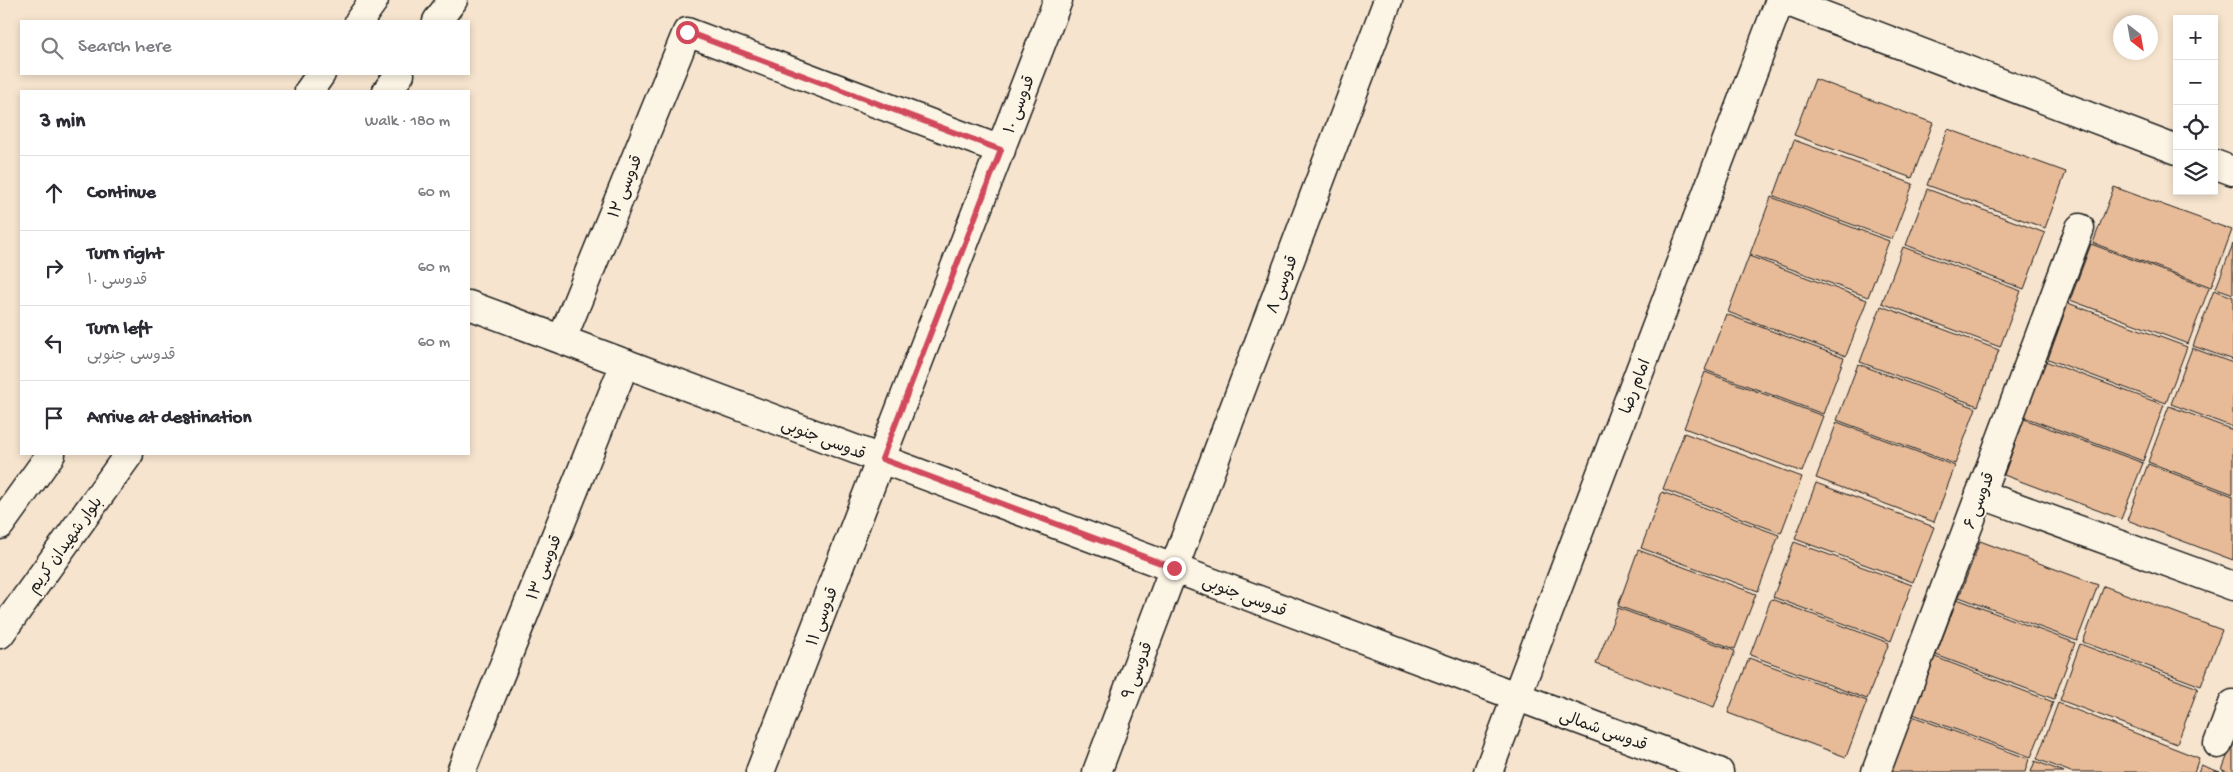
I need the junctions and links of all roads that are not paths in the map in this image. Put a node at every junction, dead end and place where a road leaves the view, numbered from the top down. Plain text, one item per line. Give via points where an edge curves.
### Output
1 (374, 0) edge
2 (453, 0) edge
3 (1058, 0) edge
4 (1388, 0) edge
5 (1782, 0) edge
6 (360, 20) edge
7 (438, 20) edge
8 (320, 75) edge
9 (399, 75) edge
10 (310, 90) edge
11 (388, 90) edge
12 (2173, 148) edge
13 (1001, 150) junction
14 (2218, 165) edge
15 (2233, 171) edge
16 (2080, 228) dead end
17 (470, 305) edge
18 (562, 339) junction
19 (625, 363) junction
20 (49, 455) edge
21 (128, 455) edge
22 (882, 459) junction
23 (1980, 494) junction
24 (0, 525) edge
25 (1174, 568) junction
26 (2233, 586) edge
27 (0, 634) edge
28 (1516, 696) junction
29 (2233, 704) edge
30 (2218, 744) dead end
31 (461, 772) edge
32 (760, 772) edge
33 (1097, 772) edge
34 (1488, 772) edge
35 (1719, 772) edge
36 (1876, 772) edge

1 - 6 street
2 - 7 street
3 - 13 street, قدوسی ۱۰
4 - 25 street, قدوسی ۸
5 - 12 street
5 - 28 street, امام رضا
8 - 10 street
9 - 11 street
13 - 18 street, قدوسی ۱۲ via 687,32
13 - 22 street, قدوسی ۱۰
14 - 15 street
16 - 23 street, قدوسی ۶
17 - 18 street, قدوسی جنوبی
18 - 19 street, قدوسی جنوبی
19 - 22 street, قدوسی جنوبی
19 - 31 street, قدوسی ۱۳
20 - 24 street
21 - 27 street, بلوار شهیدان کریم
22 - 25 street, قدوسی جنوبی
22 - 32 street, قدوسی ۱۱
23 - 26 street
23 - 36 street, قدوسی ۶
25 - 28 street, قدوسی جنوبی
25 - 33 street, قدوسی ۹
28 - 34 street, امام رضا
28 - 35 street, قدوسی شمالی
29 - 30 street

